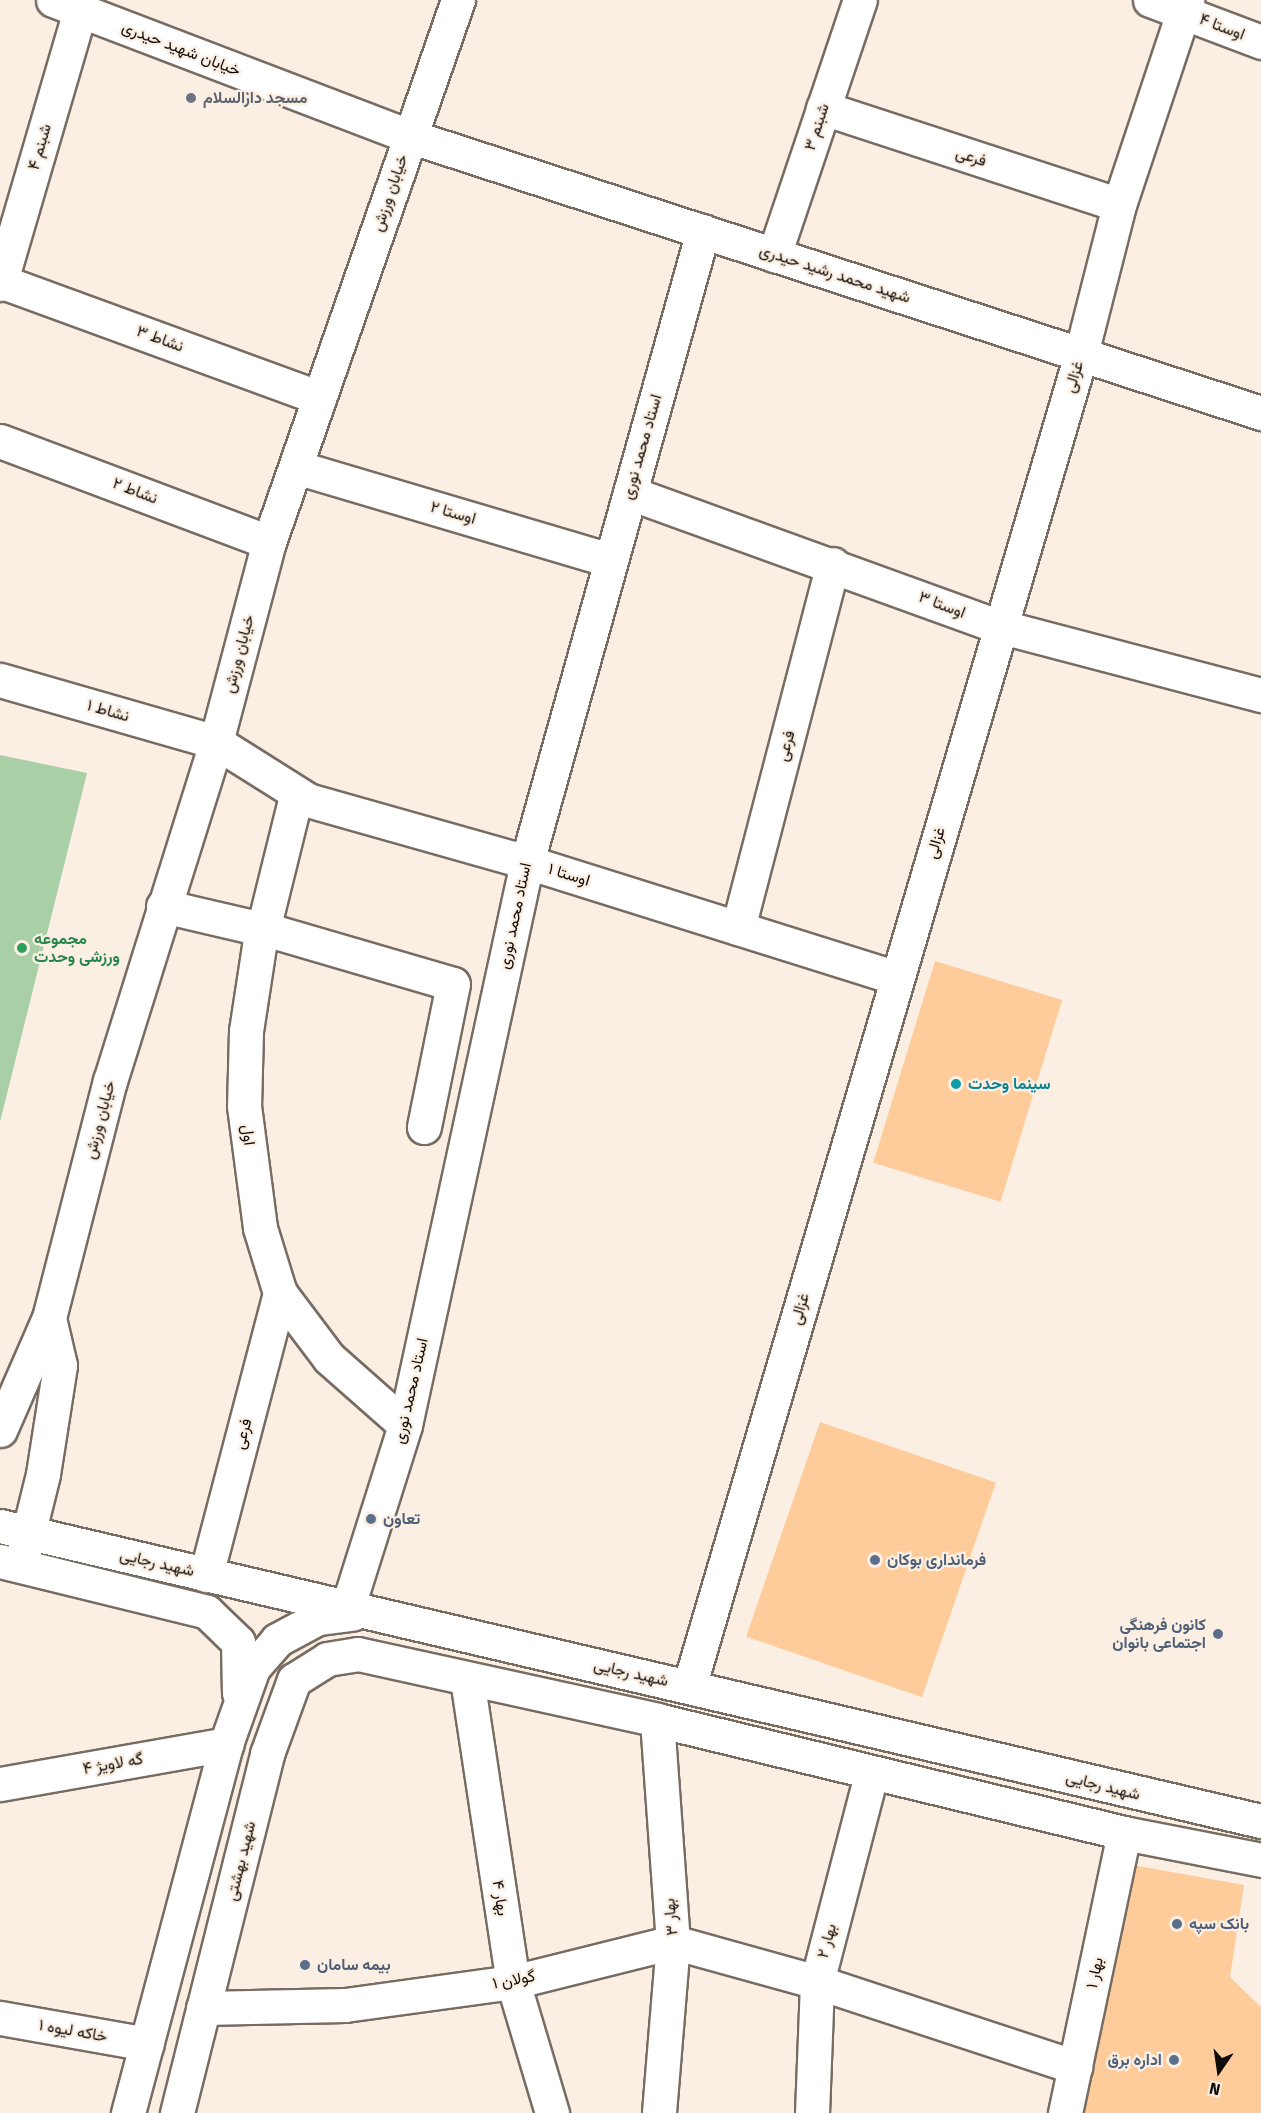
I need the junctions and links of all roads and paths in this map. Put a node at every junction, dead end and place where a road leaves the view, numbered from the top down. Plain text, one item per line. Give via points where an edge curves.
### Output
1 (458, 0) edge
2 (860, 0) edge
3 (1150, 0) edge
4 (67, 5) edge
5 (1185, 6) edge
6 (1261, 42) edge
7 (823, 108) junction
8 (409, 136) junction
9 (1119, 205) junction
10 (703, 231) junction
11 (774, 255) junction
12 (0, 282) edge
13 (1081, 354) junction
14 (319, 398) junction
15 (1261, 413) edge
16 (0, 441) edge
17 (296, 467) junction
18 (630, 493) junction
19 (269, 542) junction
20 (609, 560) junction
21 (833, 564) junction
22 (998, 626) junction
23 (0, 680) edge
24 (1261, 695) edge
25 (216, 742) junction
26 (296, 796) junction
27 (527, 862) junction
28 (163, 906) junction
29 (738, 928) junction
30 (263, 930) junction
31 (897, 978) junction
32 (424, 1127) dead end
33 (280, 1293) junction
34 (49, 1318) junction
35 (405, 1425) junction
36 (0, 1430) edge
37 (15, 1530) edge
38 (10, 1563) edge
39 (206, 1575) junction
40 (359, 1610) junction
41 (467, 1679) junction
42 (689, 1687) junction
43 (239, 1701) junction
44 (657, 1720) junction
45 (226, 1744) junction
46 (871, 1774) junction
47 (0, 1784) edge
48 (1261, 1821) edge
49 (1124, 1833) junction
50 (1261, 1860) edge
51 (673, 1942) junction
52 (513, 1982) junction
53 (817, 1982) junction
54 (204, 2008) junction
55 (0, 2018) edge
56 (147, 2044) junction
57 (1075, 2067) junction
58 (128, 2113) edge
59 (177, 2113) edge
60 (552, 2113) edge
61 (659, 2113) edge
62 (812, 2113) edge
63 (1065, 2113) edge

1 - 8 street, خیابان ورزش
2 - 7 street, شبنم ۳
3 - 5 street, اوستا ۴
4 - 8 street, خیابان شهید حیدری
4 - 12 street, شبنم ۴
5 - 6 street, اوستا ۴
5 - 9 street, غزالی
7 - 9 street, فرعی
7 - 11 street, شبنم ۳
8 - 10 street, شهید محمد رشید حیدری
8 - 14 street, خیابان ورزش
9 - 13 street, غزالی
10 - 11 street, شهید محمد رشید حیدری
10 - 18 street, استاد محمد نوری
11 - 13 street, شهید محمد رشید حیدری
12 - 14 street, نشاط ۳
13 - 15 street, شهید محمد رشید حیدری
13 - 22 street, غزالی
14 - 17 street, خیابان ورزش
16 - 19 street, نشاط ۲
17 - 19 street, خیابان ورزش
17 - 20 street, اوستا ۲
18 - 20 street, استاد محمد نوری
18 - 21 street, اوستا ۳
19 - 25 street, خیابان ورزش
20 - 27 street, استاد محمد نوری
21 - 22 street, اوستا ۳
21 - 29 street, فرعی
22 - 24 street, اوستا ۳
22 - 31 street, غزالی
23 - 25 street, نشاط ۱
25 - 26 street, اوستا ۱
25 - 28 street, خیابان ورزش
26 - 27 street, اوستا ۱
26 - 30 street, اول
27 - 29 street, اوستا ۱
27 - 35 street, استاد محمد نوری
28 - 30 street
28 - 34 street, خیابان ورزش via 110,1081
29 - 31 street, اوستا ۱
30 - 32 street via 453,984
30 - 33 street, اول via 246,1031 244,1106 260,1228
31 - 42 street, غزالی
33 - 35 street, اول via 329,1358
33 - 39 street, فرعی
34 - 36 street, خیابان ورزش
34 - 37 street, خیابان ورزش via 60,1365
35 - 40 street, استاد محمد نوری
37 - 38 street, خیابان ورزش
37 - 39 street, شهید رجایی
38 - 43 street via 207,1612 237,1642
39 - 40 street, شهید رجایی
40 - 42 street, شهید رجایی
40 - 43 street via 318,1618 277,1640 253,1668
41 - 44 street
41 - 52 street, بهار ۴
41 - 54 street, شهید بهشتی via 358,1654 327,1659 294,1680 267,1755
42 - 48 street, شهید رجایی
43 - 45 street
44 - 46 street
44 - 51 street, بهار ۳
45 - 47 street, گه لاویژ ۴
45 - 56 street
46 - 49 street
46 - 53 street, بهار ۲
49 - 50 street
49 - 57 street, بهار ۱
51 - 52 street, گولان ۱
51 - 53 street, گولان ۱
51 - 61 street, بهار ۳
52 - 54 street, گولان ۱ via 345,2005
52 - 60 street, بهار ۴
53 - 57 street, گولان ۱
53 - 62 street, بهار ۲
54 - 59 street, شهید بهشتی
55 - 56 street, خاکه لیوه ۱
56 - 58 street
57 - 63 street, بهار ۱

